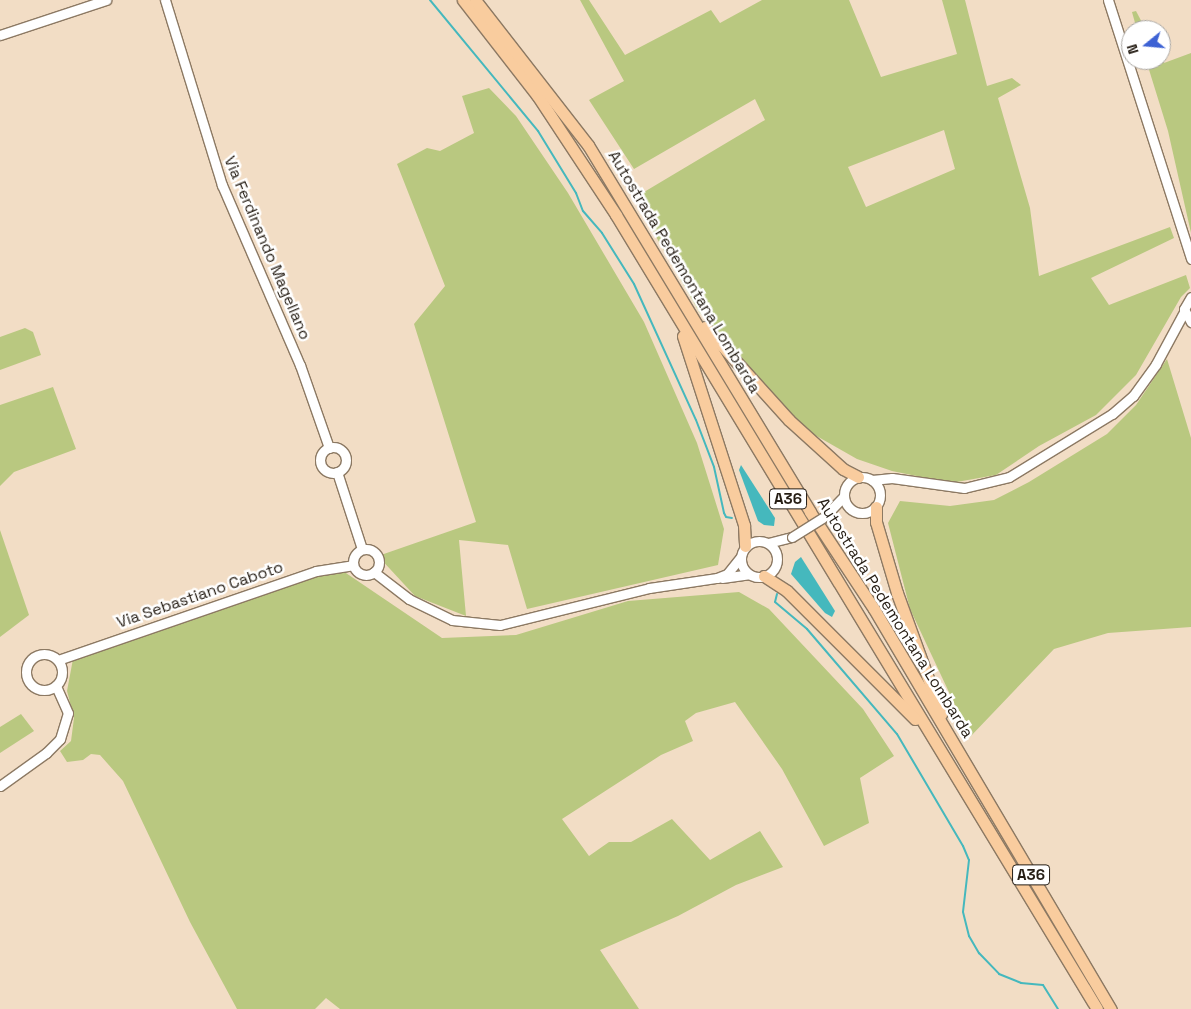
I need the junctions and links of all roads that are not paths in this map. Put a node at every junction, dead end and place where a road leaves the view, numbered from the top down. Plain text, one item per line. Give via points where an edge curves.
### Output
1 (106, 0) edge
2 (165, 0) edge
3 (463, 0) edge
4 (475, 0) edge
5 (1108, 0) edge
6 (0, 35) edge
7 (1191, 259) edge
8 (1191, 297) edge
9 (687, 308) junction
10 (1184, 312) junction
11 (677, 317) junction
12 (1191, 322) edge
13 (1176, 330) junction
14 (329, 448) junction
15 (337, 472) junction
16 (858, 477) junction
17 (872, 480) junction
18 (902, 480) junction
19 (880, 492) junction
20 (844, 496) junction
21 (876, 508) junction
22 (852, 510) junction
23 (827, 516) junction
24 (790, 538) junction
25 (768, 543) junction
26 (745, 546) junction
27 (362, 549) junction
28 (740, 558) junction
29 (777, 558) junction
30 (353, 565) junction
31 (374, 572) junction
32 (749, 574) junction
33 (764, 576) junction
34 (717, 578) junction
35 (58, 660) junction
36 (56, 686) junction
37 (933, 739) junction
38 (952, 741) junction
39 (0, 786) edge
40 (1097, 1009) edge
41 (1111, 1009) edge

1 - 6 street
2 - 14 street, Via Ferdinando Magellano via 222,185 296,355
3 - 11 highway, Autostrada Pedemontana Lombarda / A36 via 577,152
4 - 9 highway, Autostrada Pedemontana Lombarda / A36 via 588,145
5 - 7 street
8 - 10 street via 1185,303
9 - 16 highway via 790,420 843,469
9 - 38 highway, Autostrada Pedemontana Lombarda / A36
10 - 12 street
10 - 13 street
11 - 26 highway via 744,525
11 - 37 highway, Autostrada Pedemontana Lombarda / A36
12 - 13 street
13 - 18 street via 1147,378 1126,402 1016,473 989,484 964,488
14 - 15 street, Via Ferdinando Magellano via 338,448 345,458 343,467
14 - 15 street via 323,452 320,463 327,471
15 - 27 street, Via Ferdinando Magellano
16 - 17 street
16 - 20 street via 847,485
17 - 18 street
17 - 19 street
18 - 19 street
19 - 21 street
20 - 22 street
20 - 23 street
21 - 22 street via 864,513
21 - 38 highway via 876,522 896,593
22 - 23 street
23 - 24 street, bridge
24 - 25 street
24 - 29 street
25 - 26 street via 758,540
25 - 29 street
26 - 28 street
27 - 30 street via 353,557
27 - 31 street via 373,551 378,557
28 - 32 street
28 - 34 street via 727,574
29 - 33 street via 772,571
30 - 31 street, Via Sebastiano Caboto via 362,574
30 - 35 street, Via Sebastiano Caboto via 316,571
31 - 34 street via 408,599 452,620 484,625 521,622 649,588
32 - 33 street
32 - 34 street
33 - 37 highway via 777,582 794,598 895,696
35 - 36 street via 62,676
35 - 36 street via 41,653 31,658 26,669 28,681 38,689
36 - 39 street via 68,713 60,738 46,754
37 - 40 highway, Autostrada Pedemontana Lombarda / A36
38 - 41 highway, Autostrada Pedemontana Lombarda / A36

